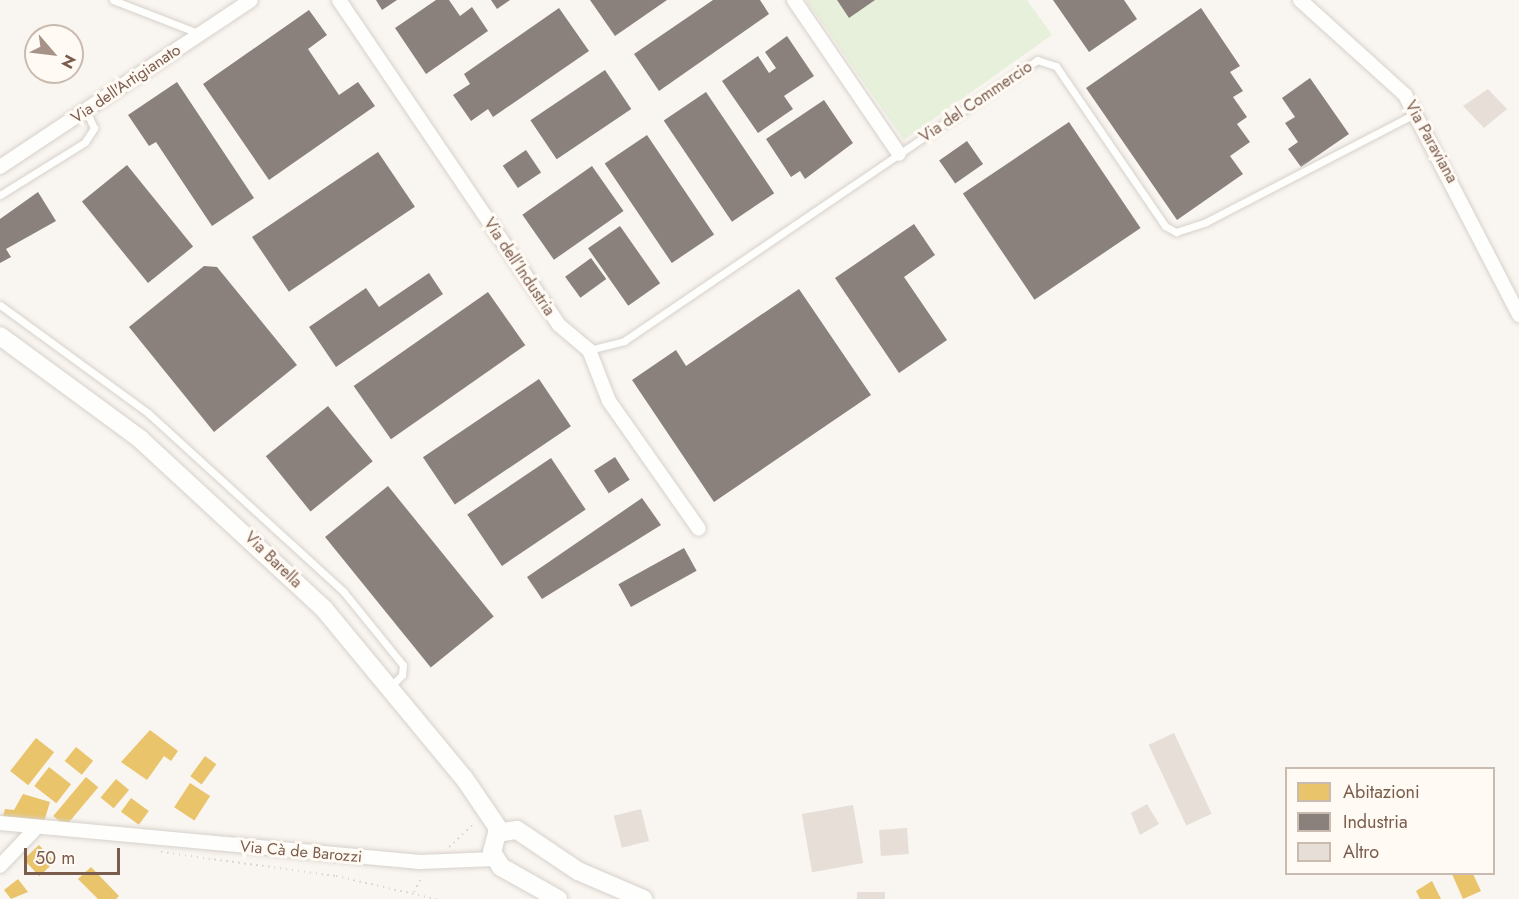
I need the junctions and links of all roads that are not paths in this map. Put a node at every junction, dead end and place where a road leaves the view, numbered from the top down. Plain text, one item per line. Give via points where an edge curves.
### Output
1 (113, 0) edge
2 (251, 0) edge
3 (339, 0) edge
4 (794, 0) edge
5 (1300, 0) edge
6 (201, 34) junction
7 (86, 111) junction
8 (1416, 113) junction
9 (900, 154) junction
10 (0, 167) edge
11 (0, 195) edge
12 (0, 305) edge
13 (1519, 315) edge
14 (0, 336) edge
15 (589, 350) junction
16 (699, 529) dead end
17 (391, 686) junction
18 (0, 823) edge
19 (36, 828) junction
20 (500, 831) junction
21 (495, 859) junction
22 (0, 867) edge
23 (558, 899) edge
24 (643, 899) edge

1 - 6 lane
2 - 6 street, Via dell'Artigianato
3 - 15 street, Via dell’Industria via 559,325
4 - 9 street
5 - 8 street, Via Paraviana via 1385,74
6 - 7 street, Via dell'Artigianato
7 - 10 street, Via dell'Artigianato
7 - 11 lane via 93,128 85,142
8 - 9 lane, Via del Commercio via 1183,231 1164,226 1056,66 1044,59
8 - 13 street, Via Paraviana
9 - 15 lane, Via del Commercio via 624,341
12 - 17 lane via 148,413 343,591 403,665 402,675
14 - 17 street, Via Barella via 108,414 205,496 324,609
15 - 16 street, Via dell’Industria via 609,401
17 - 20 street, Via Barella
18 - 19 street, Via Cà de Barozzi
19 - 21 street, Via Cà de Barozzi via 420,862
19 - 22 street
20 - 21 street via 491,844
20 - 24 street via 517,830 578,871
21 - 23 street via 518,879

